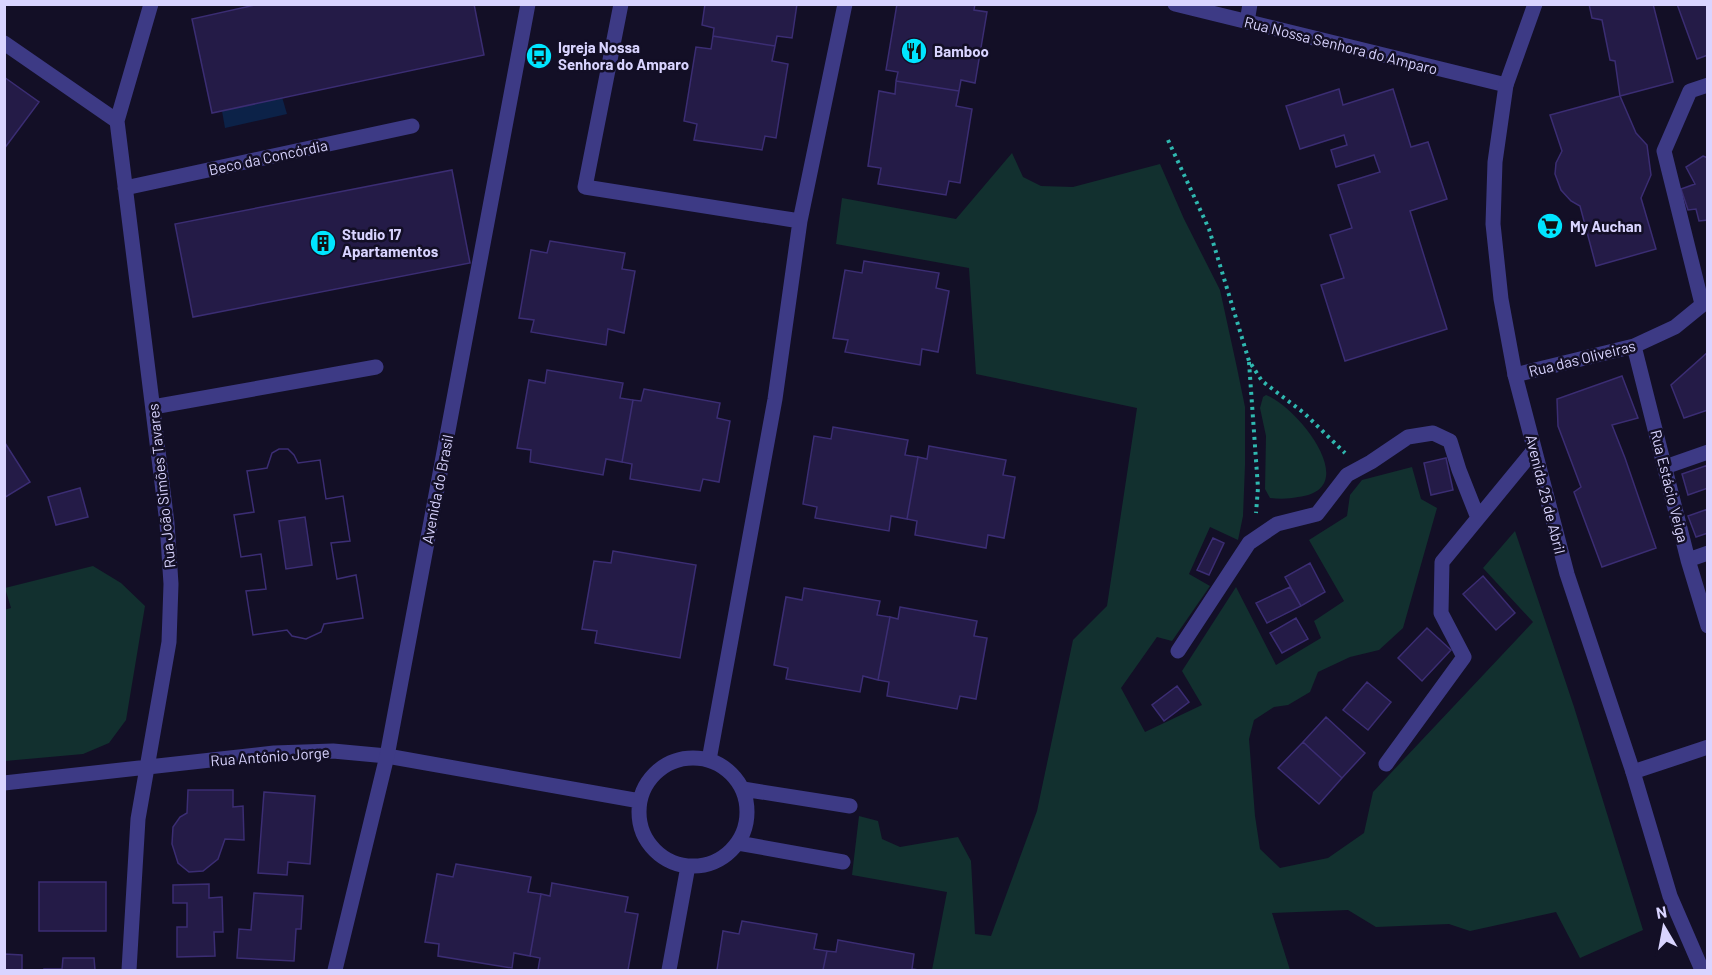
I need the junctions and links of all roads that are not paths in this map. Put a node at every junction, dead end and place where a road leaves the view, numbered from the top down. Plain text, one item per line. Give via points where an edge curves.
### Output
1 (151, 4) edge
2 (528, 4) edge
3 (621, 4) edge
4 (845, 4) edge
5 (1175, 4) edge
6 (1250, 4) edge
7 (1535, 4) edge
8 (1247, 22) junction
9 (4, 43) edge
10 (1506, 85) junction
11 (1707, 85) edge
12 (117, 121) junction
13 (412, 126) dead end
14 (125, 188) junction
15 (800, 221) junction
16 (1705, 302) edge
17 (1634, 346) junction
18 (376, 367) dead end
19 (1515, 375) junction
20 (153, 406) junction
21 (1534, 450) junction
22 (1707, 452) edge
23 (1665, 467) junction
24 (1478, 518) junction
25 (1707, 553) edge
26 (1688, 560) junction
27 (1707, 626) edge
28 (1178, 651) dead end
29 (1707, 747) edge
30 (387, 756) junction
31 (709, 760) junction
32 (1386, 764) dead end
33 (148, 767) junction
34 (1634, 772) junction
35 (4, 783) edge
36 (742, 789) junction
37 (640, 801) junction
38 (850, 806) dead end
39 (738, 843) junction
40 (843, 862) dead end
41 (688, 866) junction
42 (129, 970) edge
43 (335, 970) edge
44 (669, 970) edge
45 (1701, 970) edge

1 - 12 street, Rua João Simões Tavares
2 - 30 street, Avenida do Brasil
3 - 15 street via 585,187
4 - 15 street
5 - 8 street, Rua Nossa Senhora do Amparo
6 - 8 street
7 - 10 street, Avenida 25 de Abril
8 - 10 street, Rua Nossa Senhora do Amparo
9 - 12 street
10 - 19 street, Avenida 25 de Abril via 1495,162 1493,224
11 - 16 street via 1690,91 1664,151
12 - 14 street, Rua João Simões Tavares
13 - 14 street, Beco da Concórdia
14 - 20 street, Rua João Simões Tavares
15 - 31 street via 775,399
16 - 17 street, Rua das Oliveiras via 1675,327
17 - 19 street, Rua das Oliveiras
17 - 23 street, Rua Estácio Veiga
18 - 20 street
19 - 21 street, Avenida 25 de Abril
20 - 33 street, Rua João Simões Tavares via 171,584 169,642
21 - 24 street
21 - 34 street, Avenida 25 de Abril via 1567,574
22 - 23 street
23 - 26 street, Rua Estácio Veiga
24 - 28 street via 1450,441 1433,433 1408,437 1347,475 1317,514 1277,524 1249,543
24 - 32 street via 1442,562 1440,613 1464,657
25 - 26 street
26 - 27 street, Rua Estácio Veiga
29 - 34 street
30 - 33 street, Rua António Jorge via 333,751 274,753
30 - 37 street, Rua António Jorge
30 - 43 street, Avenida do Brasil
31 - 36 street via 729,771
31 - 37 street via 687,758 666,765 649,781
33 - 35 street, Rua António Jorge
33 - 42 street, Rua João Simões Tavares via 138,819
34 - 45 street, Avenida 25 de Abril via 1670,896
36 - 38 street
36 - 39 street via 748,811
37 - 41 street via 640,824 650,844 666,859
39 - 40 street
39 - 41 street via 711,863
41 - 44 street

